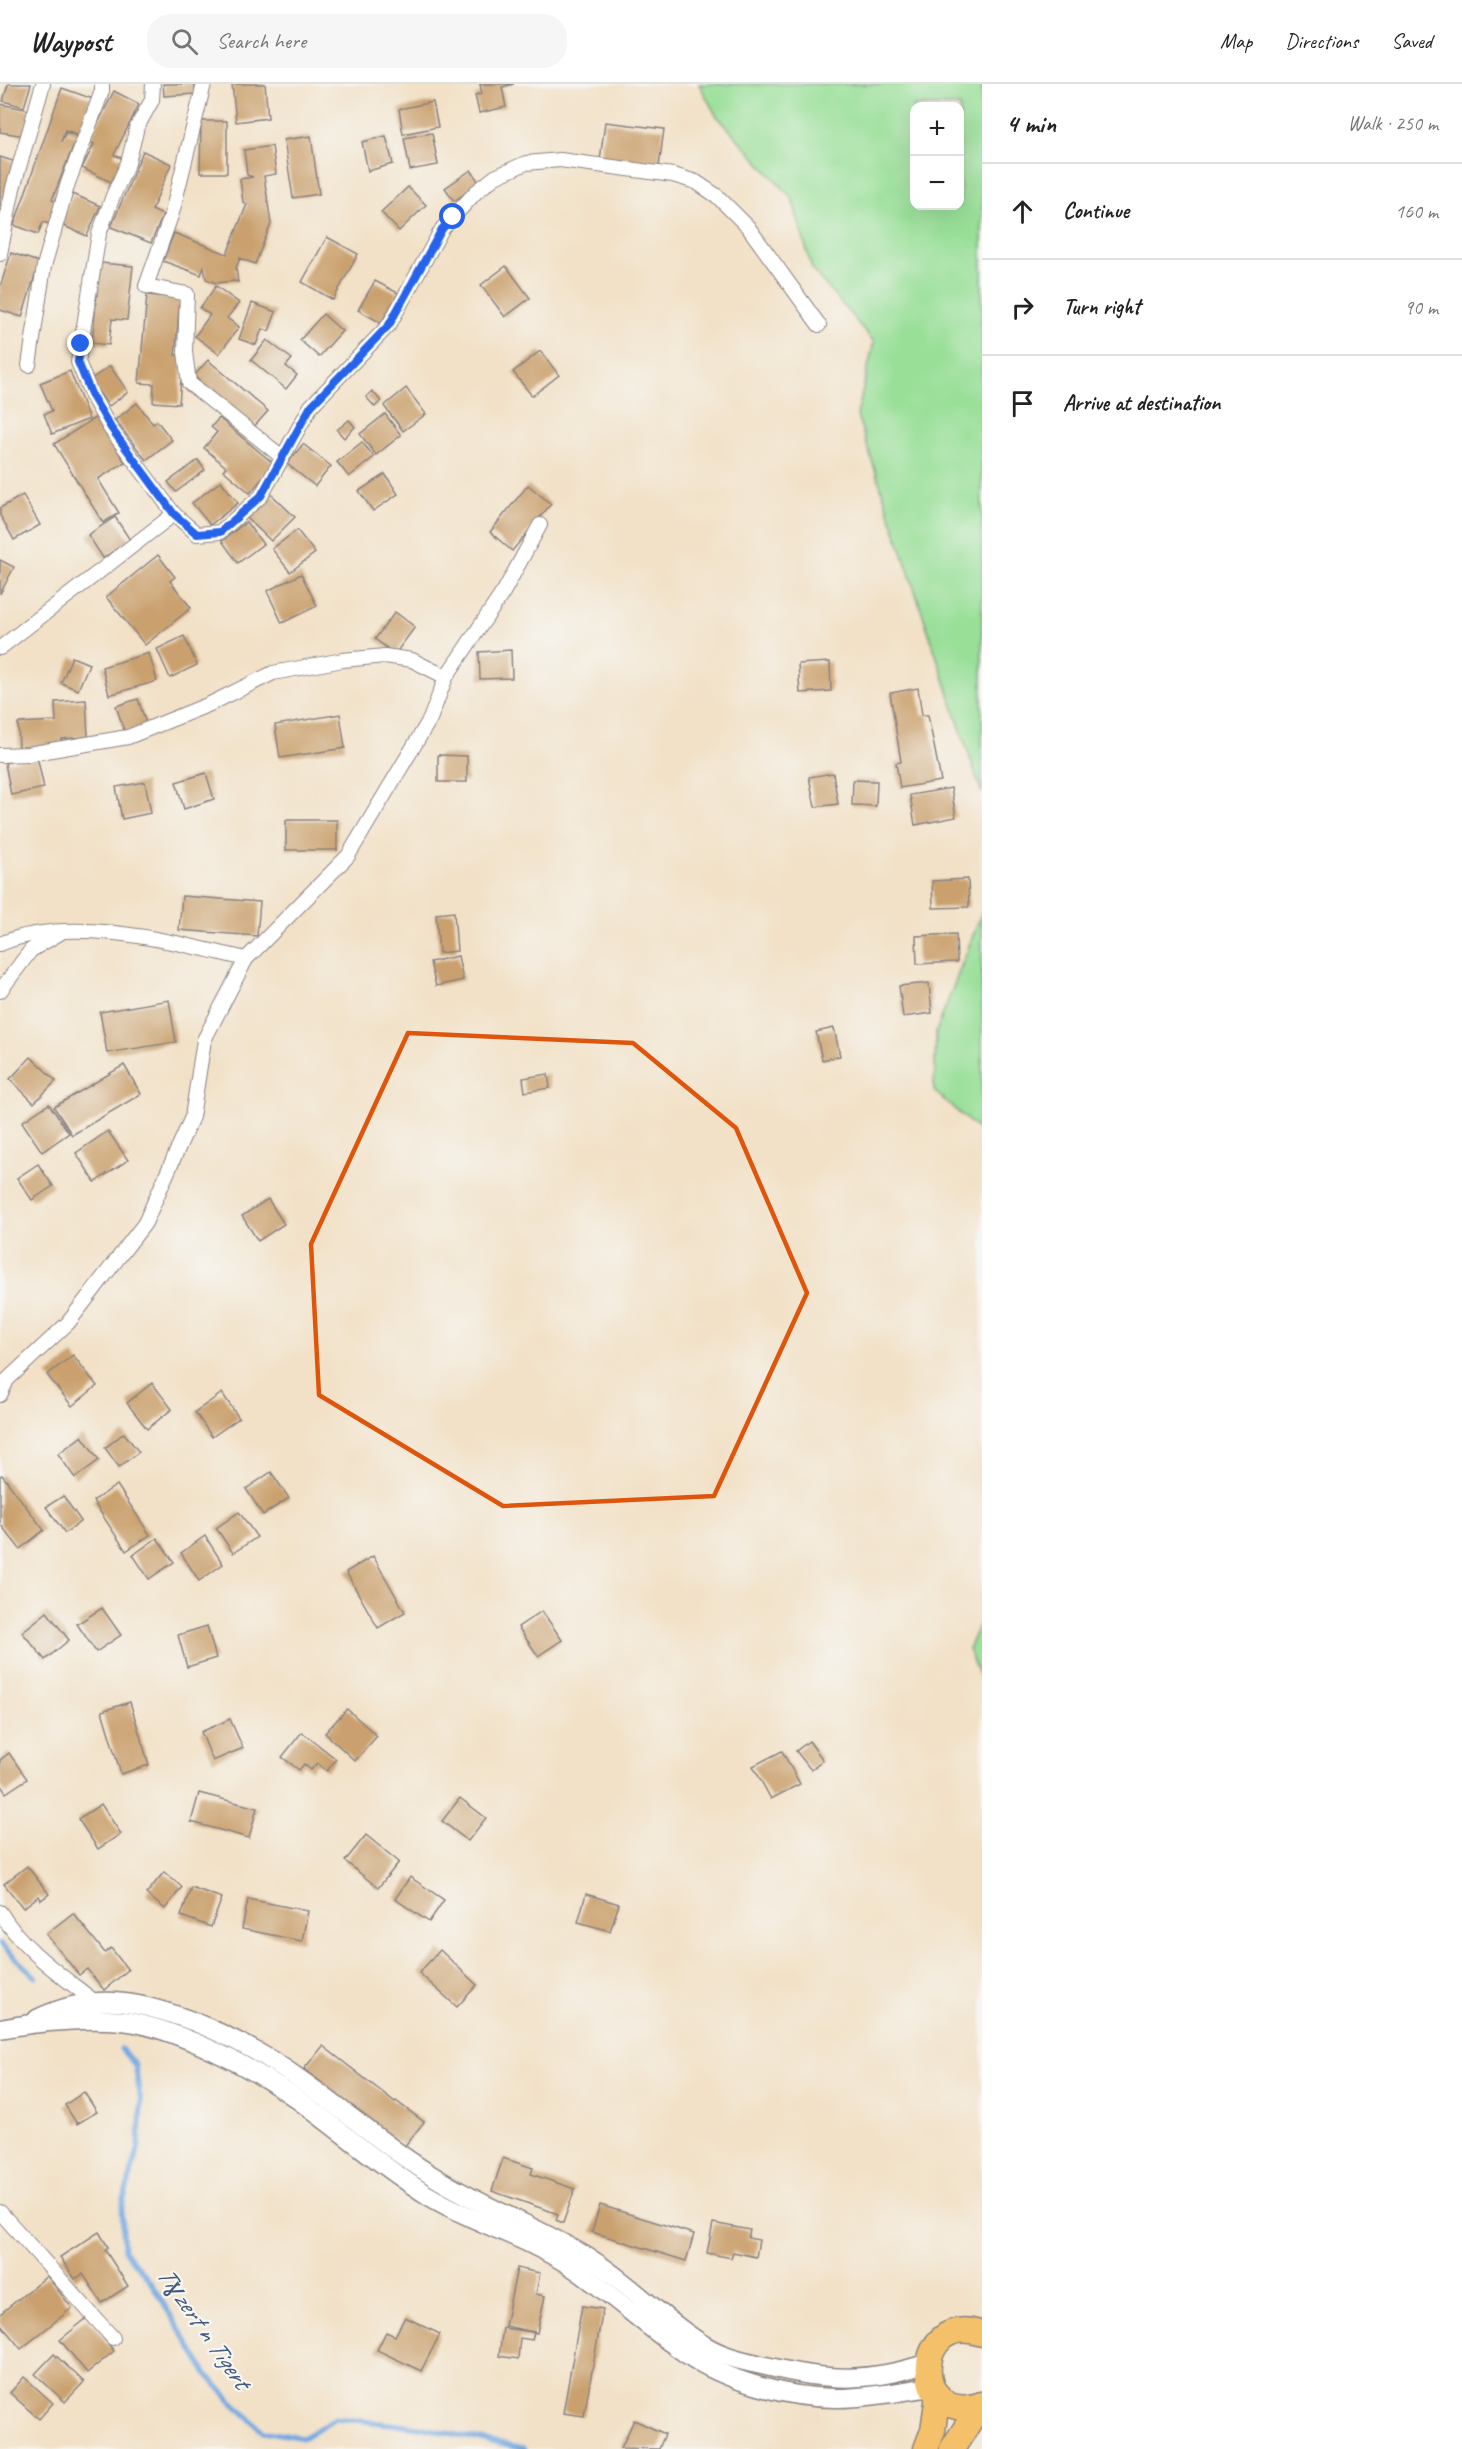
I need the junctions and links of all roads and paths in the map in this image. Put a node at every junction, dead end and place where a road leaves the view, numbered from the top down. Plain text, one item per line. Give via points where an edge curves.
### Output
1 (43, 84) edge
2 (102, 84) edge
3 (153, 84) edge
4 (204, 84) edge
5 (0, 254) edge
6 (819, 325) dead end
7 (29, 365) dead end
8 (282, 457) junction
9 (174, 514) junction
10 (540, 525) dead end
11 (0, 648) edge
12 (446, 677) junction
13 (0, 755) edge
14 (65, 931) junction
15 (0, 944) edge
16 (246, 959) junction
17 (0, 991) edge
18 (0, 1395) edge
19 (0, 1912) edge
20 (95, 2002) junction
21 (30, 2023) junction
22 (0, 2029) edge
23 (0, 2212) edge
24 (978, 2330) edge
25 (113, 2338) dead end
26 (928, 2362) junction
27 (935, 2391) junction
28 (982, 2404) edge
29 (926, 2449) edge
30 (952, 2449) edge

1 - 5 street via 13,188
2 - 7 street via 44,266
3 - 9 street via 152,100 137,127 128,163 99,234 78,362 111,428
4 - 8 street via 172,213 146,286 187,294 185,352 189,383
6 - 8 street via 748,227 717,196 696,182 673,175 560,160 526,163 495,177 442,229 389,325 311,406
8 - 9 street via 261,496 220,532 197,534
9 - 11 street
10 - 12 street via 504,591
12 - 13 street via 412,660 385,656 343,660 273,673 128,737
12 - 16 street via 430,719 348,856
14 - 15 street via 21,935
14 - 16 street via 150,937
14 - 17 street via 32,950
16 - 18 street via 204,1040 192,1117 145,1223 68,1323 7,1380
19 - 20 street via 8,1926 43,1961
20 - 21 street via 66,2007
20 - 26 street via 153,2007 206,2027 269,2059 441,2181 593,2260 695,2339 718,2352 820,2378 867,2377
21 - 22 street
21 - 27 street via 135,2023 233,2060 288,2093 430,2196 573,2268 688,2356 719,2372 810,2396 839,2398
23 - 25 street
24 - 26 highway via 942,2338
26 - 27 highway via 928,2377
27 - 28 highway via 945,2402 963,2408
27 - 29 highway via 933,2430
28 - 30 highway

